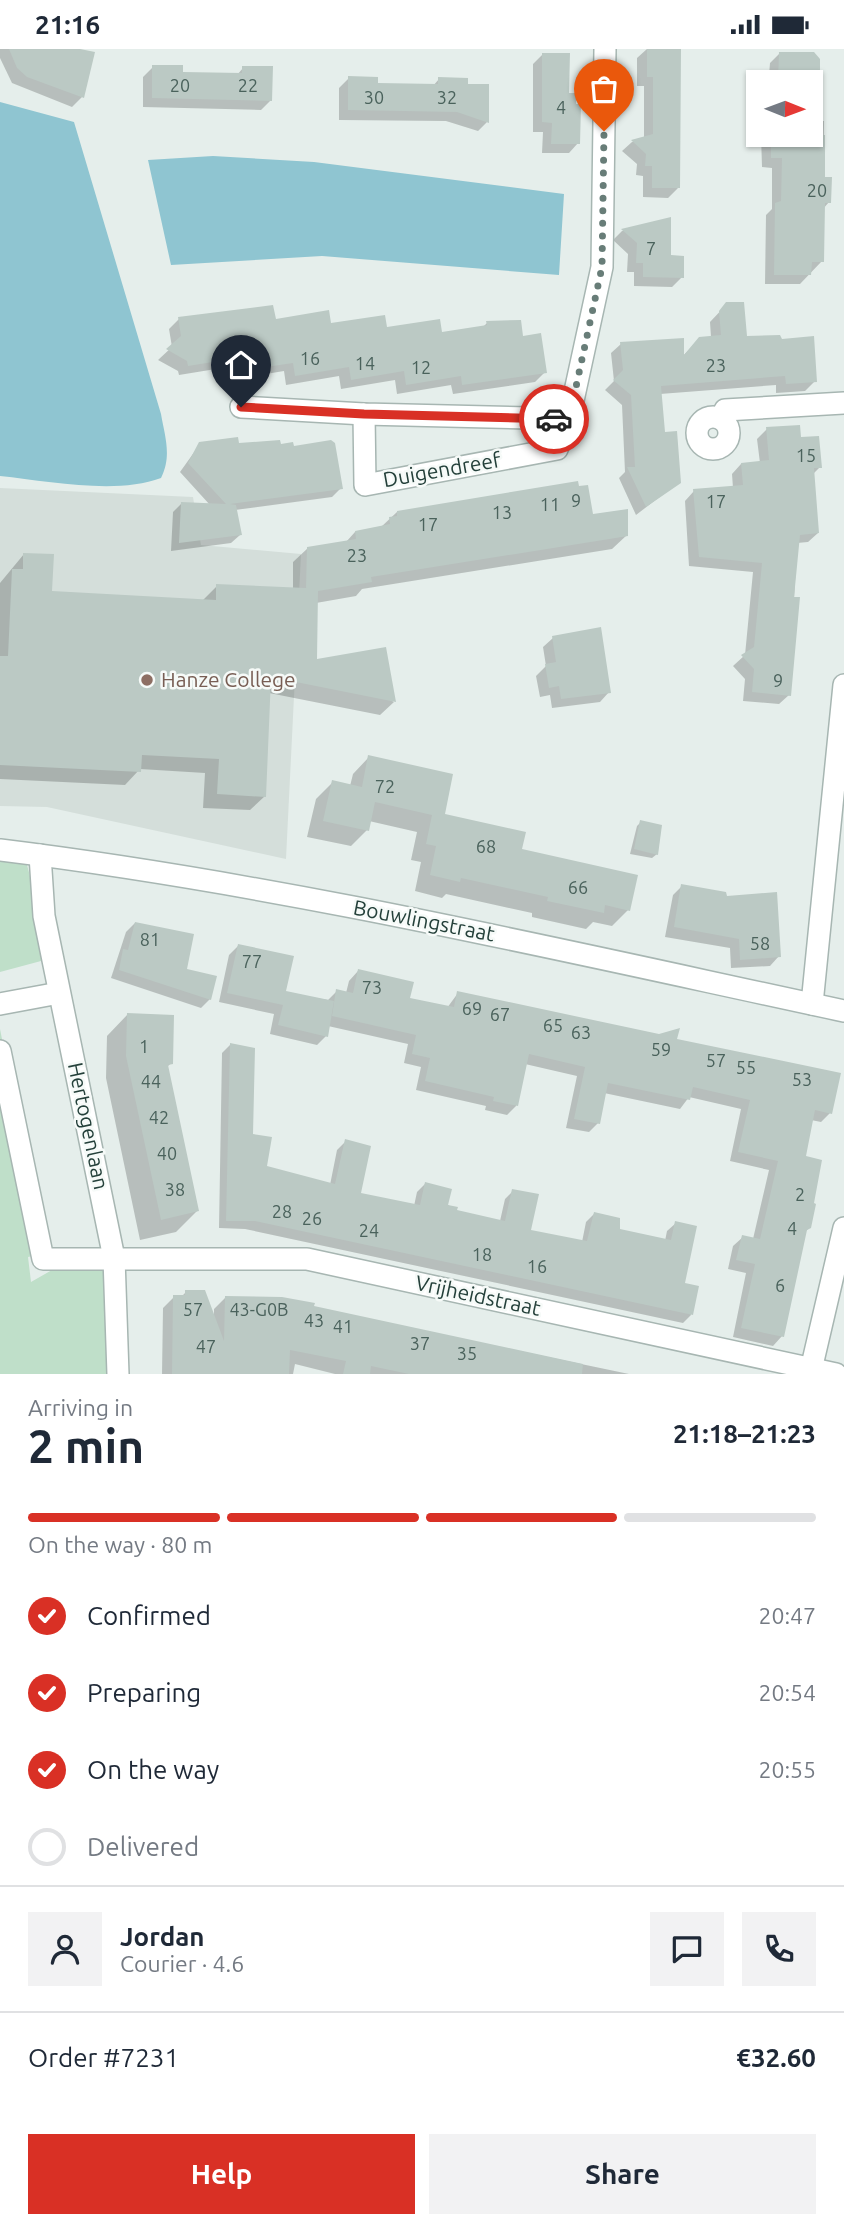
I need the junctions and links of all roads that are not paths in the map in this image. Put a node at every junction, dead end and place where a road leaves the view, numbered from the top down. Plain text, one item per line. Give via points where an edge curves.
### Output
1 (605, 49) edge
2 (844, 403) edge
3 (241, 407) dead end
4 (364, 414) junction
5 (569, 419) junction
6 (721, 419) dead end
7 (844, 685) edge
8 (0, 850) edge
9 (40, 855) junction
10 (59, 993) junction
11 (0, 1004) edge
12 (812, 1004) junction
13 (844, 1011) edge
14 (0, 1051) edge
15 (844, 1229) edge
16 (114, 1258) junction
17 (811, 1371) edge
18 (118, 1374) edge
19 (836, 1374) edge

1 - 5 street, Duigendreef via 602,267
2 - 6 street via 725,410
3 - 4 street, Duigendreef
4 - 5 street, Duigendreef
4 - 5 street, Duigendreef via 365,485 557,449
7 - 12 street
8 - 9 street, Bouwlingstraat
9 - 10 street, Hertogenlaan via 44,916
9 - 12 street, Bouwlingstraat via 415,919
10 - 11 street
10 - 16 street, Hertogenlaan
12 - 13 street, Bouwlingstraat
14 - 16 street via 43,1259
15 - 17 street
16 - 17 street, Vrijheidstraat via 307,1259
16 - 18 street, Hertogenlaan
17 - 19 street, Vrijheidstraat

